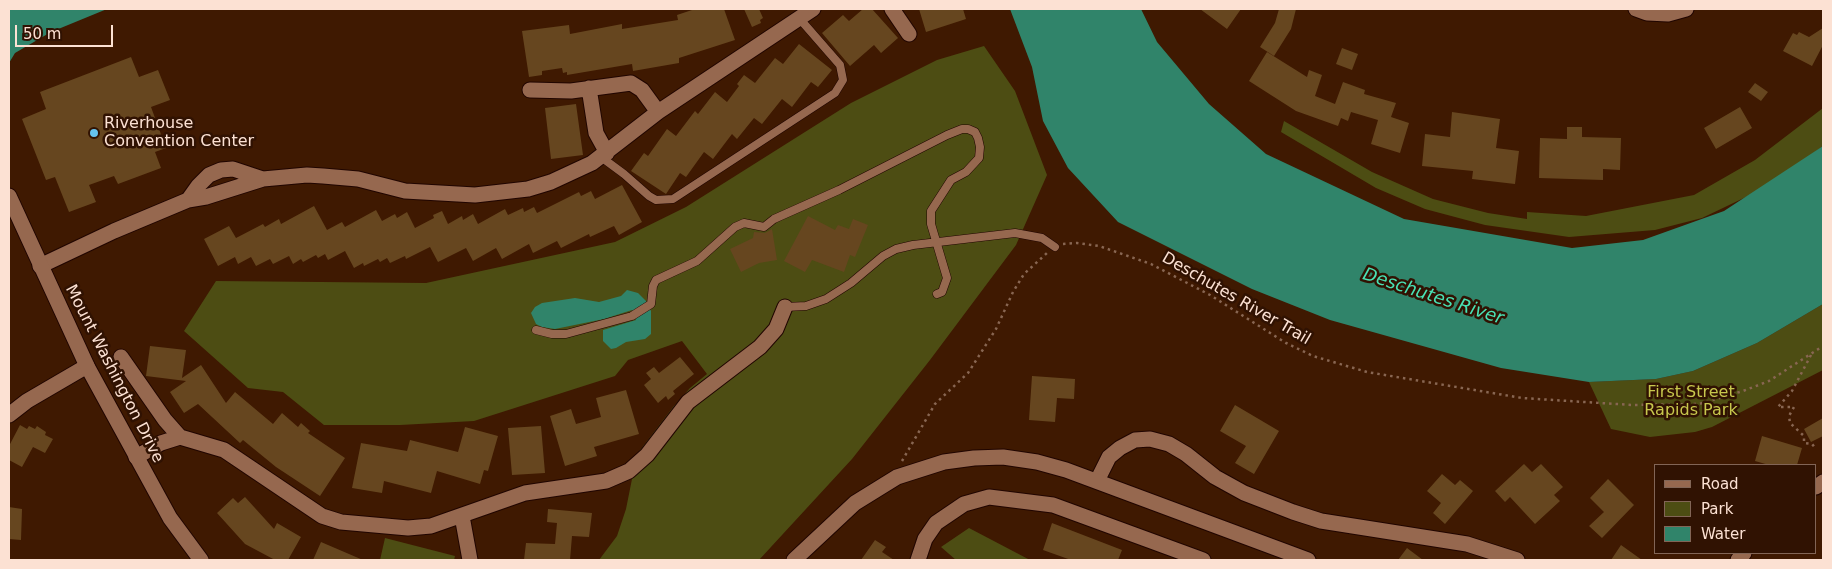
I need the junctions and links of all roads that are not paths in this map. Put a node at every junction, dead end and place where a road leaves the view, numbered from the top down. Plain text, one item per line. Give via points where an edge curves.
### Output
1 (813, 9) edge
2 (892, 9) edge
3 (1636, 9) edge
4 (1686, 9) edge
5 (799, 18) junction
6 (909, 34) dead end
7 (589, 88) junction
8 (530, 90) dead end
9 (658, 112) junction
10 (604, 155) junction
11 (9, 196) edge
12 (937, 242) junction
13 (1055, 247) road end
14 (40, 266) junction
15 (937, 294) dead end
16 (785, 306) joint
17 (536, 330) dead end
18 (121, 357) dead end
19 (86, 366) junction
20 (9, 416) edge
21 (180, 437) junction
22 (136, 457) junction
23 (1097, 481) junction
24 (462, 516) junction
25 (201, 560) edge
26 (470, 560) edge
27 (794, 560) edge
28 (918, 560) edge
29 (1203, 560) edge
30 (1308, 560) edge
31 (1517, 560) edge

1 - 5 street
2 - 6 street
3 - 4 street via 1668,14
5 - 9 street
5 - 10 lane via 840,65 843,80 836,93 672,199 656,200 649,196
7 - 8 street via 550,92
7 - 9 street via 630,83 642,90
7 - 10 street via 596,133
9 - 10 street
10 - 14 street via 575,173 552,182 483,195 405,191 358,179 307,174 264,180 188,200
11 - 14 street, Mount Washington Drive
12 - 13 lane via 1015,234 1042,238
12 - 15 lane via 947,278 942,292
12 - 16 lane via 896,249 826,299 806,306
12 - 17 lane via 931,224 935,202 951,180 966,172 979,158 978,138 968,129 947,135 774,219 764,227 744,223 735,226 697,261 656,280 651,304 632,316 566,334
14 - 19 street, Mount Washington Drive
16 - 24 street via 776,329 760,347 688,402 646,455 629,471 606,481 525,493
18 - 21 street
19 - 20 street via 27,401
19 - 22 street, Mount Washington Drive
21 - 22 street
21 - 24 street via 224,450 304,506 340,522 408,528 431,526
22 - 25 street, Mount Washington Drive via 170,518
23 - 27 street via 1037,462 1003,457 944,462 897,477 855,503
23 - 30 street
23 - 31 street via 1109,457 1120,448 1135,440 1150,440 1169,444 1214,477 1244,493 1293,512 1321,521 1467,544
24 - 26 street
28 - 29 street via 925,539 936,523 964,504 989,497 1053,505

